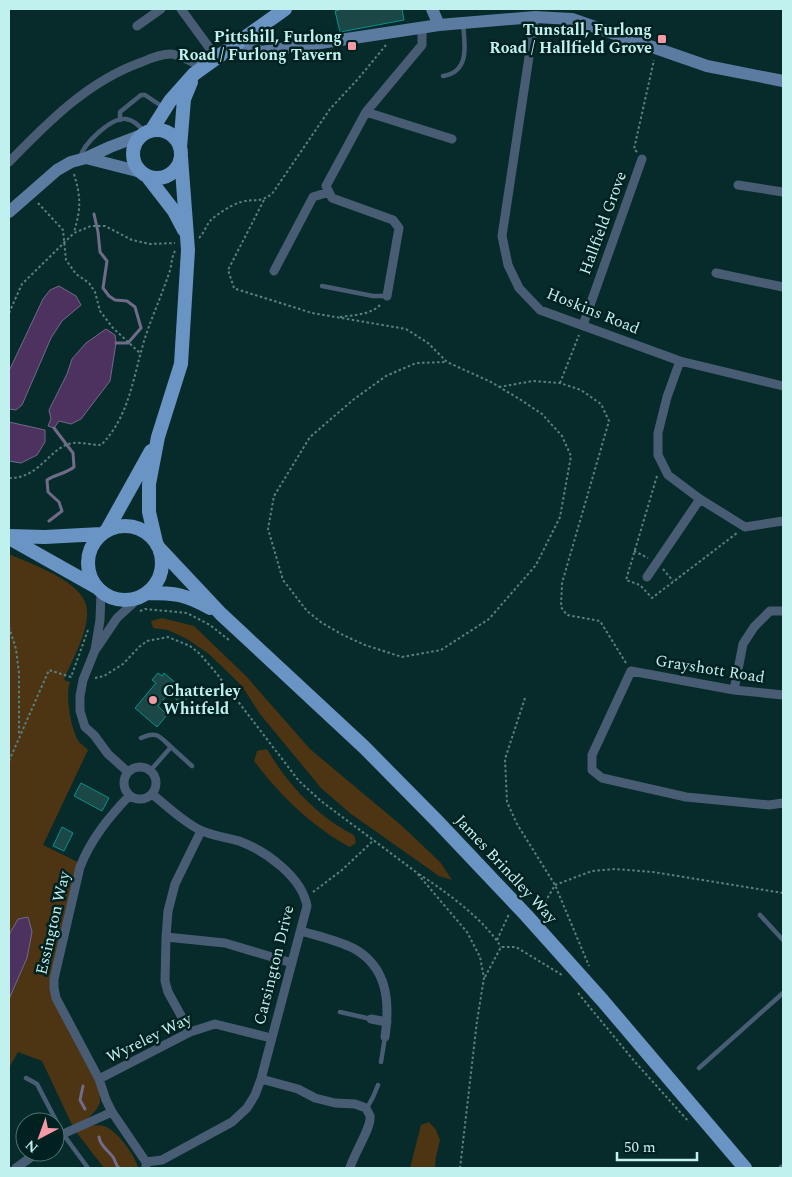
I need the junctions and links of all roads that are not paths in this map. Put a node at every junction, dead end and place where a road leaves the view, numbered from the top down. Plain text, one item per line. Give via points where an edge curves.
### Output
1 (161, 9) edge
2 (181, 9) edge
3 (285, 9) edge
4 (432, 9) edge
5 (572, 14) edge
6 (535, 17) junction
7 (463, 23) junction
8 (439, 25) junction
9 (137, 26) dead end
10 (422, 28) junction
11 (240, 42) junction
12 (216, 57) junction
13 (198, 71) junction
14 (443, 76) dead end
15 (783, 81) edge
16 (166, 108) junction
17 (366, 112) junction
18 (120, 120) junction
19 (147, 133) junction
20 (452, 139) dead end
21 (180, 152) junction
22 (642, 159) road end
23 (79, 160) junction
24 (9, 162) edge
25 (144, 174) junction
26 (738, 185) dead end
27 (329, 192) junction
28 (783, 192) edge
29 (9, 212) edge
30 (184, 240) junction
31 (274, 271) dead end
32 (716, 273) dead end
33 (322, 286) dead end
34 (783, 287) edge
35 (387, 296) joint
36 (583, 325) junction
37 (680, 361) junction
38 (783, 386) edge
39 (158, 437) junction
40 (700, 499) junction
41 (783, 521) edge
42 (104, 532) junction
43 (9, 537) edge
44 (158, 545) junction
45 (647, 577) dead end
46 (99, 590) junction
47 (144, 595) junction
48 (783, 611) edge
49 (221, 614) junction
50 (95, 650) junction
51 (734, 690) junction
52 (783, 695) edge
53 (141, 738) dead end
54 (171, 748) junction
55 (192, 766) dead end
56 (150, 771) junction
57 (128, 772) junction
58 (152, 794) junction
59 (129, 796) junction
60 (783, 803) edge
61 (200, 831) junction
62 (760, 915) dead end
63 (301, 931) junction
64 (166, 937) junction
65 (783, 940) edge
66 (292, 963) junction
67 (783, 992) edge
68 (340, 1012) dead end
69 (371, 1019) joint
70 (387, 1022) junction
71 (190, 1032) junction
72 (385, 1037) joint
73 (271, 1038) junction
74 (381, 1062) dead end
75 (699, 1068) dead end
76 (26, 1078) dead end
77 (100, 1079) junction
78 (261, 1079) junction
79 (378, 1084) dead end
80 (366, 1108) junction
81 (52, 1112) edge
82 (112, 1112) junction
83 (65, 1133) edge
84 (65, 1137) edge
85 (146, 1165) edge
86 (88, 1168) edge
87 (350, 1168) edge
88 (745, 1168) edge

1 - 9 street
2 - 12 street
3 - 11 main road
4 - 8 street
5 - 6 street
5 - 15 street via 707,66
6 - 7 street
6 - 36 street, Hoskins Road via 502,236 508,265 519,288 540,310
7 - 8 street
7 - 14 lane via 461,66 453,75
8 - 10 street
10 - 11 street via 261,52
10 - 17 street via 422,45
11 - 12 main road
12 - 13 main road
13 - 16 main road
13 - 21 main road via 184,99
13 - 24 street via 172,54 128,67 86,91 54,117
16 - 18 lane via 141,95 120,112
16 - 19 main road
17 - 20 street
17 - 27 street via 326,186
18 - 19 lane via 134,121
18 - 23 lane via 88,141
19 - 21 main road via 159,130 174,137
19 - 23 street
19 - 25 main road via 133,153 136,166
21 - 25 main road via 176,169 169,175 155,178
21 - 30 main road
22 - 36 street, Hallfield Grove
23 - 25 street
23 - 29 street via 57,170
25 - 30 main road via 174,211
26 - 28 street
27 - 31 street via 313,197
27 - 35 street via 332,198 393,220 399,228
30 - 39 main road via 182,364
32 - 34 street
33 - 35 lane
36 - 37 street, Hoskins Road
37 - 38 street, Hoskins Road
37 - 40 street via 658,433 658,456 668,475
39 - 42 main road
39 - 44 main road via 149,484 149,512
40 - 41 street via 745,527
40 - 45 street
42 - 43 main road
42 - 44 main road via 126,525 139,528 150,534
42 - 46 main road via 91,546 87,559 91,580
43 - 46 main road
44 - 47 main road via 162,560 160,574 155,585
44 - 49 main road, James Brindley Way
46 - 47 main road via 115,599 128,600
46 - 50 street
47 - 49 main road, James Brindley Way via 175,593 192,598
47 - 50 street via 117,618
48 - 51 street via 770,611 742,644
49 - 88 main road, James Brindley Way via 364,748 526,915
50 - 57 street via 83,680 80,711 85,727
51 - 52 street, Grayshott Road
51 - 60 street, Grayshott Road via 631,671 592,755 592,770 602,778 686,797 769,805
53 - 54 lane via 157,735
54 - 55 lane
54 - 56 lane
56 - 57 street via 140,767
56 - 58 street via 156,782
57 - 59 street via 123,783
58 - 59 street via 139,800
58 - 61 street, Carsington Drive
59 - 77 street, Essington Way via 98,832 80,868 54,979 56,998
61 - 63 street, Carsington Drive via 259,850 293,878 306,898
61 - 64 street via 175,884
62 - 65 lane
63 - 66 street, Carsington Drive
63 - 70 street via 354,949 369,960 385,986
64 - 66 street via 225,943
64 - 71 street via 165,981 173,1004
66 - 73 street, Carsington Drive
67 - 75 lane
68 - 69 lane
69 - 70 street
70 - 72 street
71 - 73 street, Wyreley Way via 215,1024
71 - 77 street, Wyreley Way
72 - 74 lane
73 - 78 street, Carsington Drive
76 - 81 lane via 37,1084
77 - 82 street, Essington Way
78 - 80 street via 315,1098
78 - 85 street, Carsington Drive via 247,1108 232,1122 162,1160
79 - 80 lane
80 - 87 street via 370,1116 369,1125
82 - 83 street
82 - 85 street, Essington Way
84 - 86 lane

